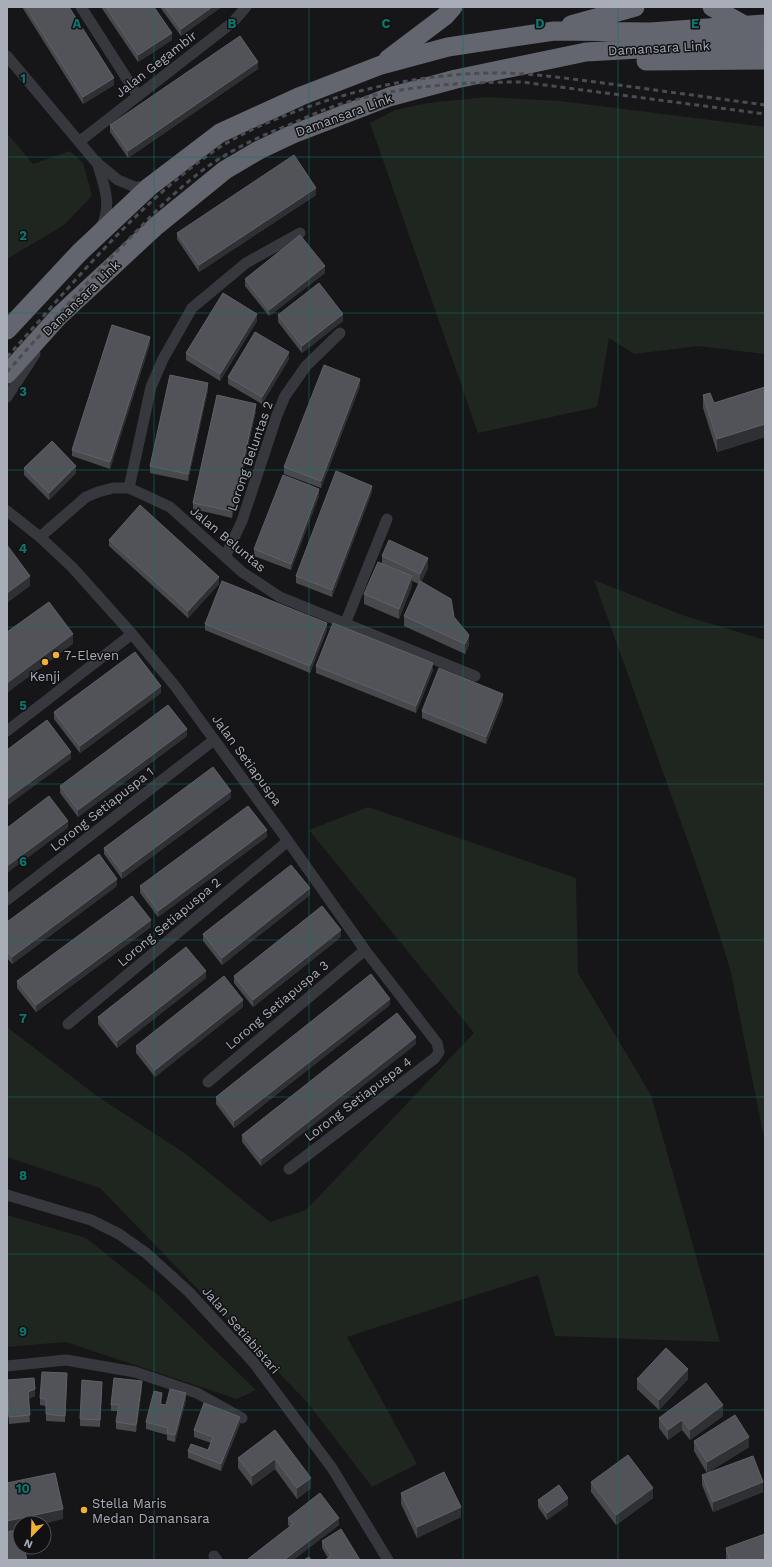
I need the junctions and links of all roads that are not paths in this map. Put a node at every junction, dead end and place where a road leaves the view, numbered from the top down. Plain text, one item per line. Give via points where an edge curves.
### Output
1 (81, 7) edge
2 (246, 7) edge
3 (453, 7) edge
4 (635, 7) edge
5 (712, 7) edge
6 (765, 24) edge
7 (554, 30) junction
8 (765, 34) edge
9 (765, 42) edge
10 (7, 56) edge
11 (740, 60) junction
12 (765, 60) edge
13 (536, 64) junction
14 (381, 65) junction
15 (765, 66) edge
16 (138, 96) junction
17 (80, 142) junction
18 (96, 162) junction
19 (149, 188) junction
20 (300, 233) dead end
21 (98, 235) junction
22 (59, 316) junction
23 (7, 330) edge
24 (340, 333) dead end
25 (7, 374) edge
26 (7, 397) edge
27 (129, 488) junction
28 (7, 510) edge
29 (387, 519) dead end
30 (40, 537) junction
31 (225, 557) junction
32 (345, 624) junction
33 (132, 634) junction
34 (475, 676) dead end
35 (7, 731) edge
36 (214, 740) junction
37 (288, 841) junction
38 (7, 900) edge
39 (365, 950) junction
40 (68, 1024) dead end
41 (439, 1048) joint
42 (208, 1082) dead end
43 (289, 1169) dead end
44 (7, 1195) edge
45 (7, 1366) edge
46 (242, 1418) dead end
47 (388, 1560) edge

1 - 16 street
2 - 16 street, Jalan Gegambir via 232,22
3 - 14 highway
4 - 7 highway
5 - 8 highway, bridge
6 - 7 highway, Damansara Link via 650,32
7 - 14 highway, Damansara Link via 448,46
9 - 13 highway, Damansara Link via 586,52
10 - 17 street
11 - 12 highway
11 - 13 highway
11 - 15 highway
13 - 22 highway, Damansara Link via 456,79 389,97 259,150 225,170 156,226
14 - 19 highway, Damansara Link via 301,96 220,133
16 - 17 street, Jalan Gegambir
17 - 18 street
18 - 19 street via 118,180 135,187
18 - 21 street via 107,195 108,213
19 - 21 highway, Damansara Link
20 - 27 street via 246,263 192,308 163,359 151,387
21 - 23 highway, Damansara Link
22 - 25 highway, Damansara Link
22 - 26 street
24 - 31 street, Lorong Beluntas 2 via 306,366 276,415 242,521
27 - 30 street, Jalan Beluntas via 113,488 86,497
27 - 31 street, Jalan Beluntas via 170,507
28 - 30 street, Jalan Setiapuspa
29 - 32 street
30 - 33 street, Jalan Setiapuspa via 73,568
31 - 32 street, Jalan Beluntas via 242,572 280,597
32 - 34 street, Jalan Beluntas
33 - 35 street
33 - 36 street, Jalan Setiapuspa via 175,686
36 - 37 street, Jalan Setiapuspa
36 - 38 street, Lorong Setiapuspa 1
37 - 39 street, Jalan Setiapuspa
37 - 40 street, Lorong Setiapuspa 2
39 - 41 street, Jalan Setiapuspa via 437,1042
39 - 42 street, Lorong Setiapuspa 3
41 - 43 street, Lorong Setiapuspa 4 via 435,1058
44 - 47 street, Jalan Setiabistari via 91,1220 119,1234 146,1253 189,1292 254,1363 332,1468
45 - 46 street via 66,1360 134,1372 197,1393

